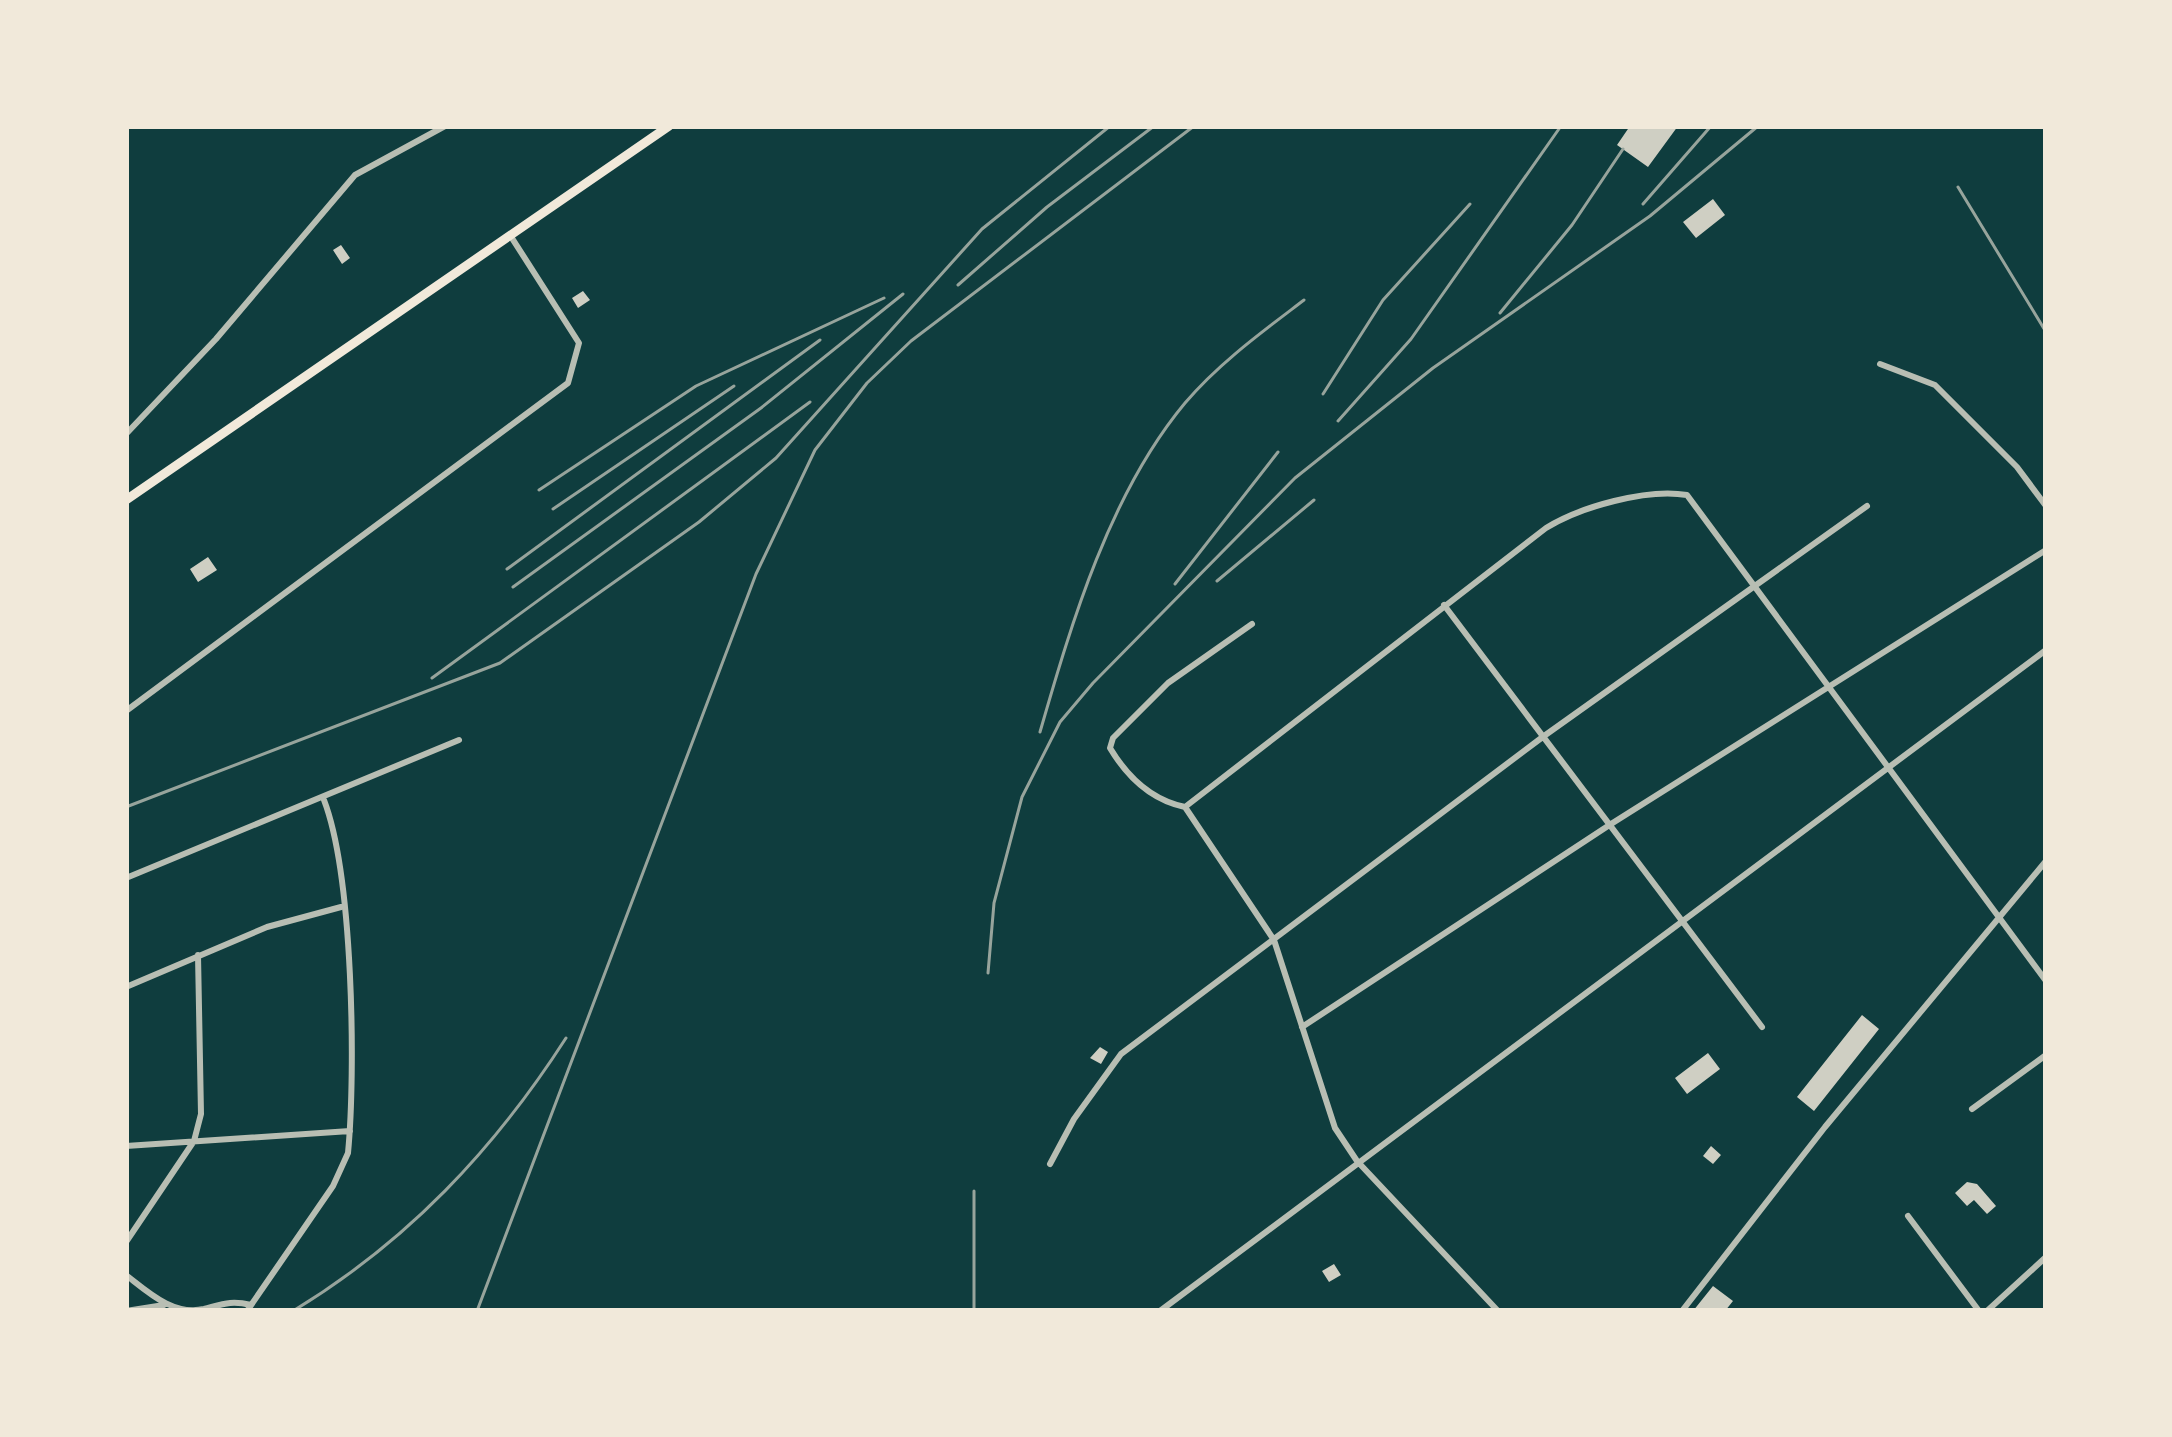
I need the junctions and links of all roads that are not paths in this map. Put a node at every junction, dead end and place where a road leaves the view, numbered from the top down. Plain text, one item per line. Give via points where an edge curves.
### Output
1 (446, 126) edge
2 (669, 126) edge
3 (508, 232) junction
4 (1880, 364) dead end
5 (126, 434) edge
6 (126, 500) edge
7 (1868, 506) dead end
8 (2046, 506) edge
9 (2046, 550) edge
10 (1754, 587) junction
11 (1444, 605) junction
12 (1252, 624) dead end
13 (2046, 650) edge
14 (1828, 687) junction
15 (126, 711) edge
16 (1544, 736) junction
17 (459, 740) dead end
18 (1890, 770) junction
19 (324, 800) junction
20 (1185, 807) junction
21 (1611, 824) junction
22 (2046, 861) edge
23 (126, 878) edge
24 (342, 907) junction
25 (2001, 917) junction
26 (1684, 922) junction
27 (1274, 940) junction
28 (199, 955) junction
29 (2046, 981) edge
30 (126, 987) edge
31 (1762, 1027) dead end
32 (1302, 1028) junction
33 (2046, 1055) edge
34 (1972, 1109) dead end
35 (350, 1131) junction
36 (194, 1141) junction
37 (126, 1146) edge
38 (1358, 1161) junction
39 (1050, 1164) dead end
40 (1908, 1216) dead end
41 (126, 1242) edge
42 (2046, 1257) edge
43 (126, 1275) edge
44 (166, 1305) junction
45 (249, 1308) edge
46 (126, 1311) edge
47 (1160, 1311) edge
48 (1498, 1311) edge
49 (1682, 1311) edge
50 (1983, 1311) edge

1 - 5 street via 356,175
2 - 3 main road
3 - 6 main road
3 - 15 street via 579,344 568,383
4 - 8 street via 1935,385
7 - 10 street
9 - 14 street
10 - 11 street via 1687,495 1657,495 1564,517
10 - 14 street
10 - 16 street
11 - 16 street
11 - 20 street
12 - 20 street via 1168,683 1113,738 1110,748 1145,791
13 - 18 street
14 - 18 street
14 - 21 street
16 - 21 street
16 - 27 street
17 - 19 street
18 - 25 street
18 - 26 street
19 - 23 street
19 - 24 street via 340,855
20 - 27 street
21 - 26 street
21 - 32 street
22 - 25 street
24 - 28 street
24 - 35 street
25 - 29 street
25 - 49 street
26 - 31 street
26 - 38 street
27 - 32 street
27 - 39 street via 1121,1054
28 - 30 street
28 - 36 street via 202,1073
32 - 38 street via 1335,1128
33 - 34 street
35 - 36 street
35 - 45 street via 345,1165
36 - 37 street
36 - 41 street
38 - 47 street
38 - 48 street
40 - 50 street
42 - 50 street
43 - 44 street
44 - 45 street via 201,1310 233,1300
44 - 46 street

